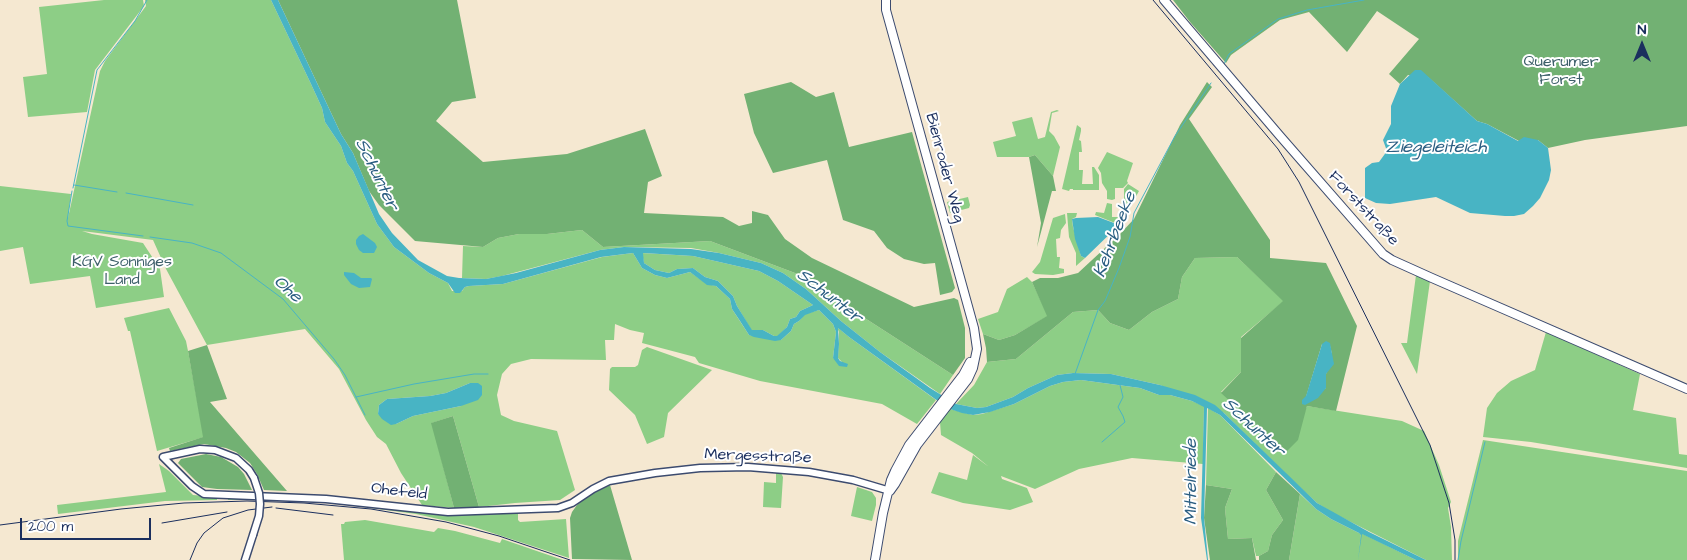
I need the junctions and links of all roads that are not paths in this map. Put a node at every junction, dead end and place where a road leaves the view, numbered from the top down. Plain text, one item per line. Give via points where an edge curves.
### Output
1 (886, 0) edge
2 (1164, 0) edge
3 (1687, 389) edge
4 (179, 454) junction
5 (174, 468) junction
6 (625, 478) joint
7 (890, 491) junction
8 (246, 560) edge
9 (875, 560) edge

1 - 7 main road, Bienroder Weg via 976,343 969,366 956,389 919,431 900,460
2 - 3 main road, Forststraße via 1383,254
4 - 5 street
4 - 5 street, Ohefeld via 167,457
4 - 8 street, bridge via 208,449 223,452 241,462 254,478 260,504
5 - 6 street, Ohefeld via 196,490 208,495 326,498 448,512 563,507 601,484
6 - 7 street, Mergesstraße via 700,468 748,467 825,474
7 - 9 main road, Bienroder Weg

